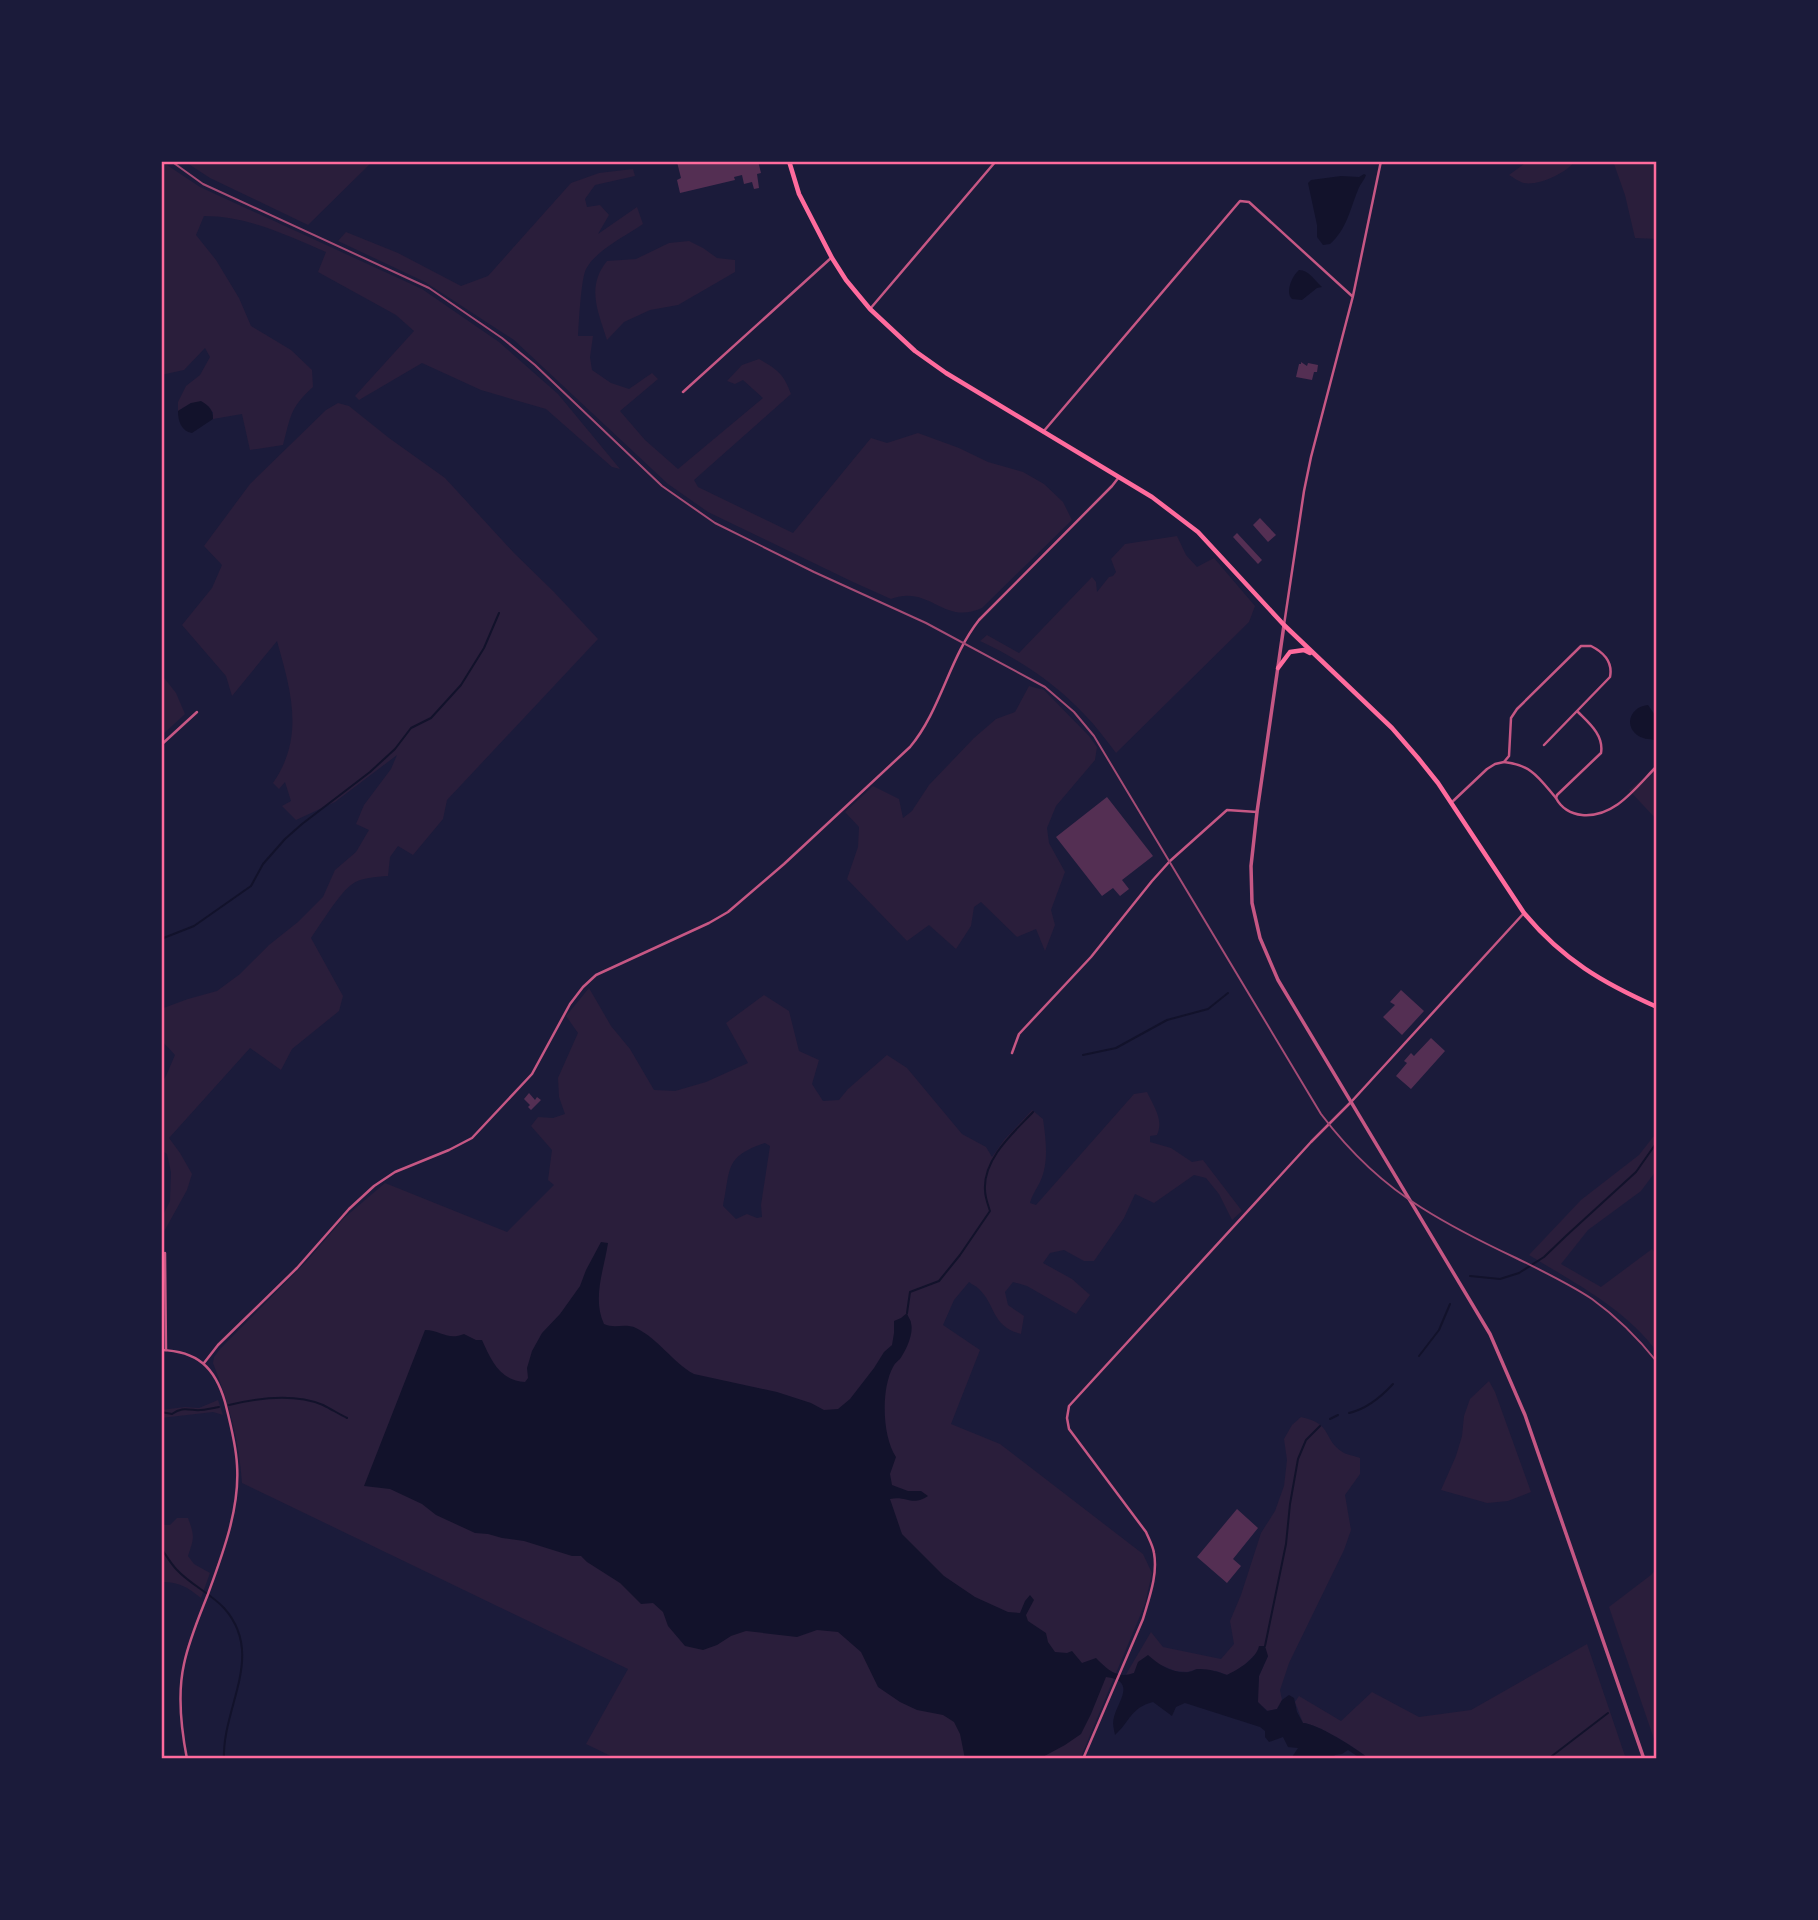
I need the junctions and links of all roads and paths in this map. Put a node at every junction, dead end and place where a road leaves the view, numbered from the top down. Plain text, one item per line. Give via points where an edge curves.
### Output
1 (789, 161) edge
2 (996, 161) edge
3 (1381, 161) edge
4 (832, 258) junction
5 (1353, 296) junction
6 (870, 309) junction
7 (683, 392) dead end
8 (1043, 432) junction
9 (1119, 477) junction
10 (1283, 625) junction
11 (1315, 656) junction
12 (1278, 668) junction
13 (197, 712) dead end
14 (1578, 712) junction
15 (161, 745) edge
16 (1544, 745) dead end
17 (1504, 762) junction
18 (1657, 766) edge
19 (1556, 798) junction
20 (1451, 803) junction
21 (1257, 812) junction
22 (1524, 914) junction
23 (1657, 1007) edge
24 (1012, 1053) dead end
25 (1352, 1101) junction
26 (165, 1253) dead end
27 (161, 1350) edge
28 (166, 1350) junction
29 (204, 1363) junction
30 (187, 1759) edge
31 (1083, 1759) edge
32 (1644, 1759) edge

1 - 4 main road via 799,194
2 - 6 street
3 - 5 street
4 - 6 main road
4 - 7 street
5 - 8 street via 1249,202 1240,201
5 - 10 street via 1311,457
6 - 8 main road via 915,351
8 - 9 main road
9 - 10 main road via 1198,532
9 - 29 street via 979,620 910,747 728,912 596,975 561,1019 532,1074 472,1138 374,1186
10 - 11 main road
10 - 12 street
11 - 12 main road via 1304,650 1290,652
11 - 20 main road via 1392,727
12 - 21 street
13 - 15 street
14 - 16 street
14 - 17 street via 1612,671 1604,655 1585,645 1517,709 1511,718 1509,756
14 - 19 street via 1600,737 1601,752
17 - 19 street via 1531,769
17 - 20 street via 1487,769
18 - 19 street via 1601,814 1568,812
20 - 22 main road
21 - 24 street via 1227,810 1170,861 1091,957 1019,1034
21 - 25 street via 1251,866 1252,903 1260,938 1278,979
22 - 23 main road via 1579,966
22 - 25 street
25 - 31 street via 1069,1406 1069,1429 1146,1532 1155,1566 1150,1597
25 - 32 street via 1490,1334 1506,1369
26 - 28 street
27 - 28 street
28 - 29 street
29 - 30 street via 215,1377 231,1424 237,1487 229,1530 184,1665 181,1712

